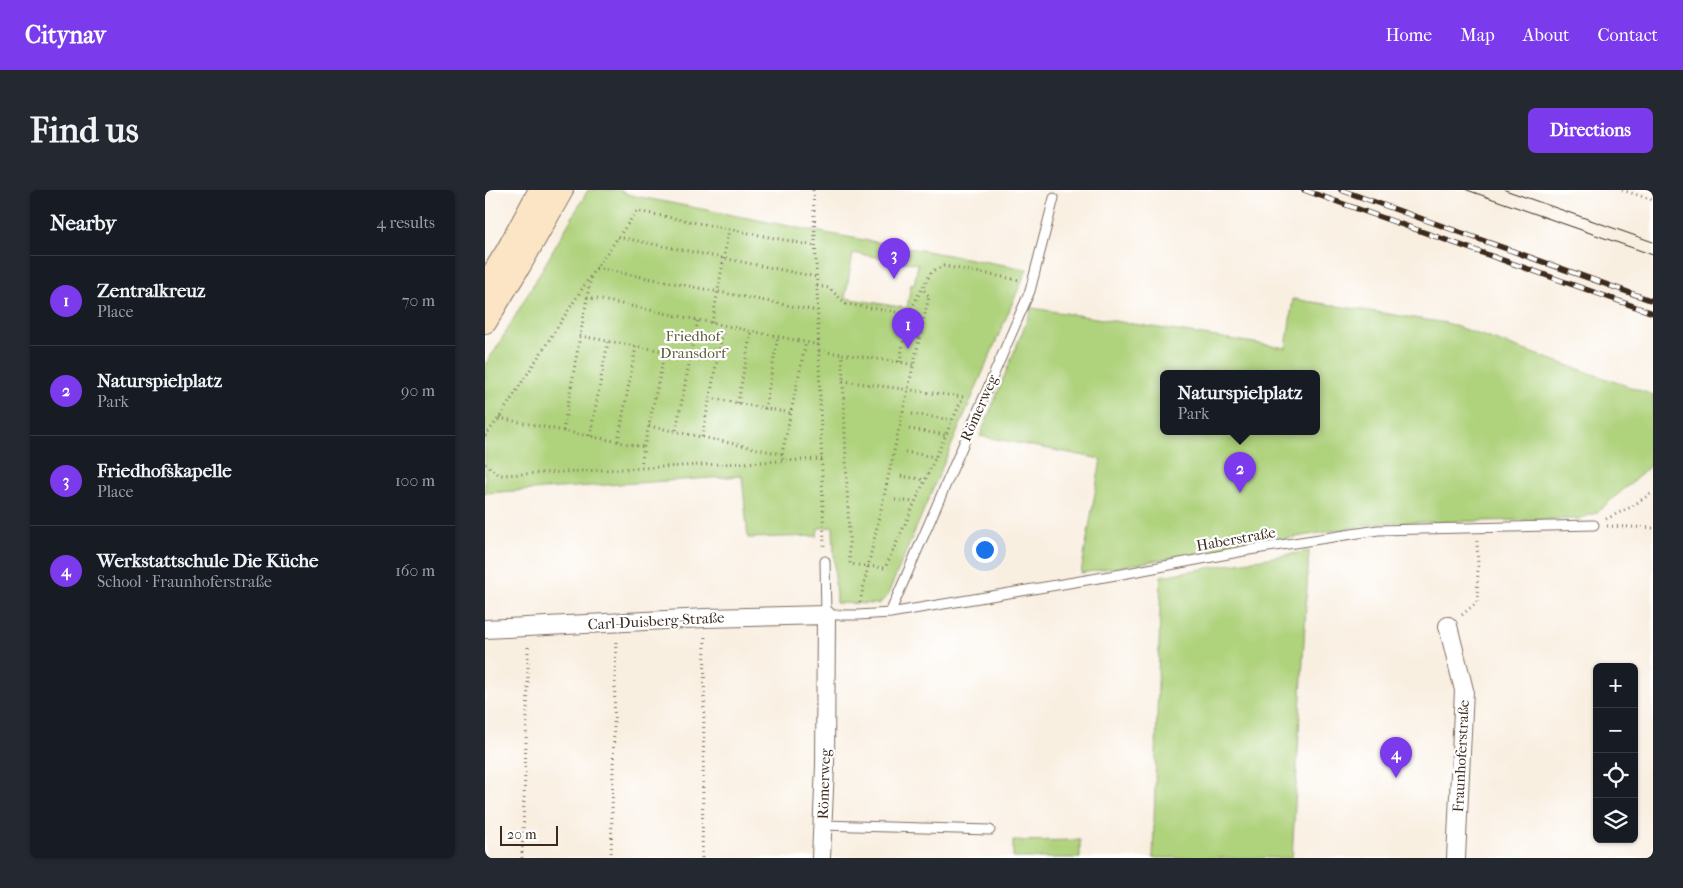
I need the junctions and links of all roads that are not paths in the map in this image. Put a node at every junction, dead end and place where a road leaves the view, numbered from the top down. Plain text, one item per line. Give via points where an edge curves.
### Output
1 (541, 190) edge
2 (561, 190) edge
3 (1054, 198) dead end
4 (485, 288) edge
5 (485, 321) edge
6 (1594, 525) road end
7 (825, 561) road end
8 (890, 613) junction
9 (826, 615) junction
10 (1448, 626) road end
11 (485, 629) edge
12 (822, 825) junction
13 (990, 830) dead end
14 (821, 858) edge
15 (1456, 858) edge

1 - 4 street
2 - 5 street
3 - 8 lane, Römerweg via 1032,283
6 - 8 lane, Haberstraße via 1378,530
7 - 9 lane, Römerweg
8 - 9 lane, Haberstraße
9 - 11 street, Carl-Duisberg-Straße
9 - 12 street, Römerweg
10 - 15 street, Fraunhoferstraße via 1464,690
12 - 13 lane
12 - 14 street, Römerweg

